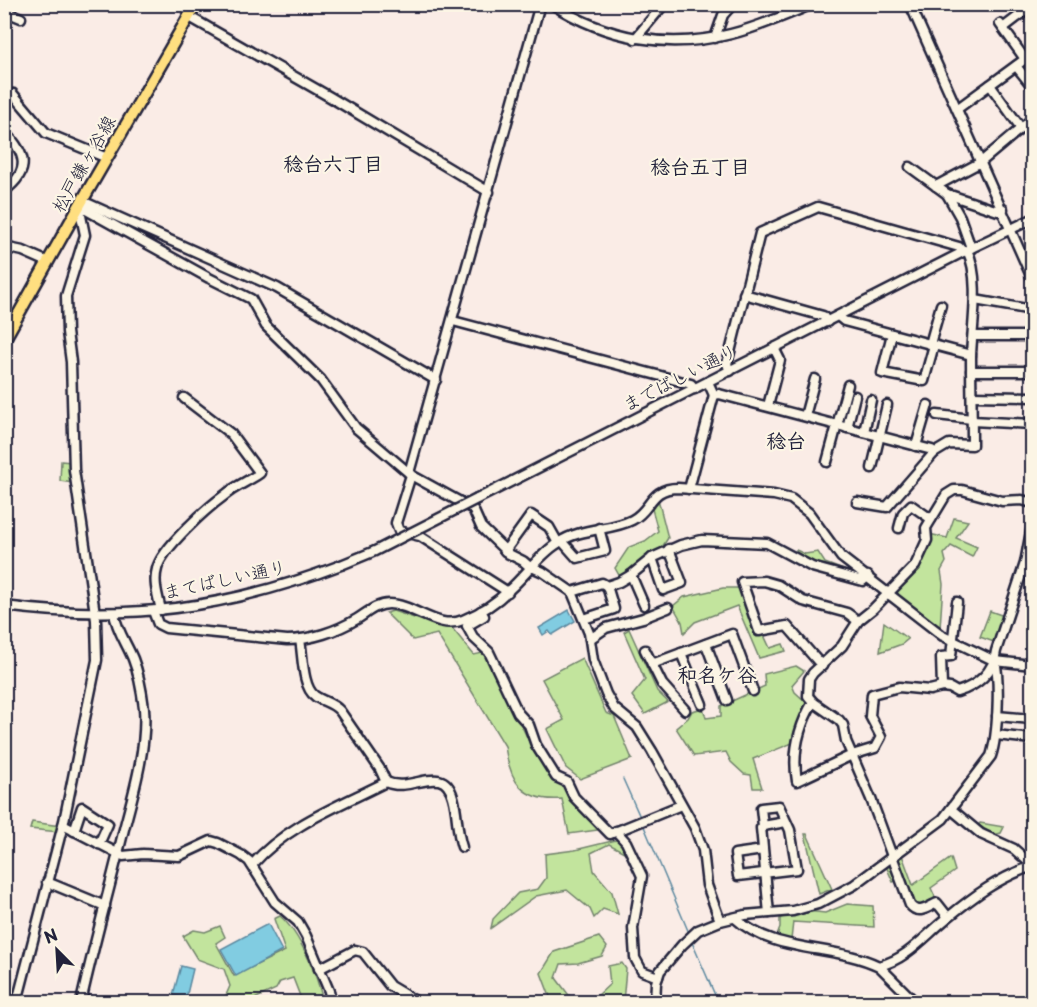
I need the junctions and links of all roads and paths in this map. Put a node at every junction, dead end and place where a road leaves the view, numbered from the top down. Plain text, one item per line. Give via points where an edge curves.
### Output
1 (196, 4) edge
2 (540, 4) edge
3 (552, 4) edge
4 (664, 4) edge
5 (733, 4) edge
6 (813, 4) edge
7 (910, 4) edge
8 (1032, 6) edge
9 (4, 11) edge
10 (188, 16) junction
11 (21, 18) dead end
12 (715, 38) junction
13 (635, 39) junction
14 (1029, 56) edge
15 (1016, 66) junction
16 (990, 85) junction
17 (1032, 86) edge
18 (4, 98) edge
19 (957, 109) junction
20 (1032, 119) edge
21 (1021, 128) junction
22 (4, 131) edge
23 (106, 158) junction
24 (981, 162) junction
25 (910, 167) dead end
26 (936, 186) junction
27 (4, 191) edge
28 (489, 192) junction
29 (947, 194) junction
30 (80, 203) junction
31 (1002, 209) junction
32 (1032, 219) edge
33 (1011, 229) junction
34 (4, 247) edge
35 (967, 250) junction
36 (48, 262) junction
37 (1032, 278) edge
38 (744, 294) junction
39 (975, 300) junction
40 (941, 305) dead end
41 (1032, 310) edge
42 (838, 316) junction
43 (453, 321) junction
44 (826, 321) junction
45 (892, 334) junction
46 (973, 336) junction
47 (1032, 336) edge
48 (4, 340) edge
49 (932, 344) junction
50 (774, 348) junction
51 (971, 355) junction
52 (730, 371) junction
53 (971, 371) junction
54 (1032, 371) edge
55 (815, 379) dead end
56 (436, 380) junction
57 (708, 382) junction
58 (848, 385) dead end
59 (695, 389) junction
60 (714, 395) junction
61 (855, 396) dead end
62 (972, 396) junction
63 (1032, 397) edge
64 (184, 398) dead end
65 (871, 400) dead end
66 (887, 405) dead end
67 (928, 405) dead end
68 (768, 406) junction
69 (937, 415) dead end
70 (805, 416) junction
71 (972, 420) junction
72 (1032, 424) edge
73 (838, 425) junction
74 (847, 428) junction
75 (864, 432) junction
76 (880, 436) junction
77 (916, 446) junction
78 (934, 453) junction
79 (826, 462) dead end
80 (872, 468) dead end
81 (410, 474) junction
82 (689, 489) junction
83 (857, 502) dead end
84 (1032, 503) edge
85 (931, 519) junction
86 (1032, 526) edge
87 (599, 528) junction
88 (899, 528) dead end
89 (560, 542) junction
90 (669, 549) junction
91 (506, 551) junction
92 (652, 558) junction
93 (1029, 564) edge
94 (341, 565) joint
95 (532, 567) junction
96 (631, 575) junction
97 (868, 576) junction
98 (607, 586) junction
99 (508, 592) junction
100 (572, 592) junction
101 (889, 592) junction
102 (957, 602) dead end
103 (644, 605) dead end
104 (4, 606) edge
105 (668, 608) dead end
106 (157, 611) junction
107 (481, 611) junction
108 (95, 613) junction
109 (114, 613) junction
110 (584, 619) junction
111 (858, 621) junction
112 (590, 639) junction
113 (300, 640) junction
114 (954, 642) junction
115 (706, 644) junction
116 (645, 651) dead end
117 (681, 653) junction
118 (995, 661) junction
119 (651, 664) junction
120 (1032, 664) edge
121 (822, 666) junction
122 (942, 687) junction
123 (753, 691) dead end
124 (727, 700) dead end
125 (813, 702) junction
126 (702, 704) dead end
127 (685, 710) dead end
128 (997, 716) junction
129 (1032, 719) edge
130 (996, 735) junction
131 (1032, 739) edge
132 (852, 755) junction
133 (386, 782) junction
134 (681, 805) junction
135 (951, 809) junction
136 (786, 822) junction
137 (63, 825) junction
138 (764, 826) junction
139 (74, 831) junction
140 (616, 831) junction
141 (99, 844) junction
142 (462, 847) dead end
143 (763, 850) junction
144 (118, 854) junction
145 (892, 856) junction
146 (252, 865) junction
147 (1032, 865) edge
148 (765, 873) junction
149 (47, 882) junction
150 (105, 906) junction
151 (769, 913) junction
152 (948, 917) junction
153 (735, 918) junction
154 (720, 921) junction
155 (879, 966) junction
156 (319, 969) junction
157 (658, 977) junction
158 (17, 1002) edge
159 (81, 1002) edge
160 (331, 1002) edge
161 (417, 1002) edge
162 (655, 1002) edge
163 (915, 1002) edge

1 - 10 main road, 松戸鎌ヶ谷線
2 - 28 street
3 - 13 street via 590,26
4 - 13 street
5 - 12 street via 723,15
6 - 12 street
7 - 19 street
8 - 14 street via 1001,26
9 - 11 street
10 - 23 main road, 松戸鎌ヶ谷線
10 - 28 street
12 - 13 street via 685,42
14 - 15 street
15 - 16 street
15 - 17 street
16 - 19 street
16 - 21 street
18 - 23 street via 13,94 46,133
19 - 24 street
20 - 21 street
21 - 24 street
22 - 27 street via 15,142 24,166
23 - 30 main road, 松戸鎌ヶ谷線
24 - 26 street
24 - 31 street
25 - 26 street
26 - 29 street
28 - 43 street
29 - 31 street
29 - 35 street via 960,217
30 - 36 main road, 松戸鎌ヶ谷線
30 - 56 street via 277,288
30 - 81 street via 251,299 266,326 321,380 356,428
30 - 108 street via 85,235 66,296 67,332 74,470
31 - 33 street
32 - 33 street, までばしい通り
33 - 35 street, までばしい通り
33 - 37 street
34 - 36 street
35 - 38 street via 818,207 760,233
35 - 39 street
35 - 42 street, までばしい通り
36 - 48 main road, 松戸鎌ヶ谷線
38 - 44 street via 823,316
38 - 52 street via 727,364
39 - 41 street
39 - 46 street
40 - 49 street
42 - 44 street, までばしい通り
42 - 45 street
43 - 56 street
43 - 59 street via 692,384
44 - 50 street, までばしい通り
45 - 49 street
45 - 49 street via 882,373 924,381
46 - 47 street
46 - 51 street
49 - 51 street
50 - 52 street, までばしい通り
50 - 68 street via 780,360
51 - 53 street
52 - 57 street, までばしい通り
53 - 54 street
53 - 62 street
55 - 70 street
56 - 81 street
57 - 59 street, までばしい通り
57 - 60 street
58 - 73 street
59 - 94 street, までばしい通り, bridge
60 - 68 street
60 - 82 street
61 - 74 street
62 - 63 street
62 - 71 street
64 - 106 street via 231,434 260,473 226,493 160,558 156,571
65 - 75 street
66 - 76 street
67 - 77 street
68 - 70 street
69 - 71 street
70 - 73 street
71 - 72 street
71 - 78 street via 972,445 949,444
73 - 74 street
73 - 79 street
74 - 75 street
75 - 76 street
76 - 77 street
76 - 80 street
77 - 78 street
78 - 83 street via 887,507
81 - 91 street via 473,509 481,527
81 - 99 street via 396,523 399,531 420,536
82 - 87 street via 664,489 632,520
82 - 97 street via 774,495 791,500 809,513 842,556
84 - 85 street via 954,490 946,495
85 - 88 street via 911,505 903,513
85 - 101 street via 915,566
86 - 93 street
87 - 89 street
87 - 89 street via 605,550 577,558
89 - 91 street via 549,527 531,515
89 - 95 street
90 - 92 street
90 - 92 street via 682,583 663,590
90 - 97 street via 702,540 767,543 812,567 863,581
91 - 95 street
92 - 96 street
93 - 118 street
94 - 106 street, まてばしい通り via 260,593
95 - 99 street
95 - 100 street
96 - 98 street
96 - 103 street
97 - 101 street
98 - 100 street via 602,583
98 - 110 street via 614,609
99 - 107 street
100 - 110 street
101 - 111 street
101 - 114 street
102 - 114 street
104 - 108 street, まてばしい通り
105 - 112 street via 606,628
106 - 109 street, まてばしい通り
106 - 113 street via 158,624 166,628
107 - 113 street via 449,623 395,605 381,605 341,627
107 - 140 street via 484,616 467,626 489,652 536,745 556,777 567,782 574,797 610,834
108 - 109 street, まてばしい通り
108 - 137 street via 97,660
109 - 144 street via 138,675 144,717 139,763
110 - 112 street
111 - 121 street via 842,646
111 - 121 street via 847,613 803,601 778,585 742,582 759,631 787,626
112 - 134 street via 593,660 613,706 637,727
113 - 133 street via 308,689 340,711
114 - 118 street
114 - 122 street via 951,656 941,657
115 - 117 street
115 - 123 street via 732,634
115 - 124 street
116 - 119 street
117 - 119 street
117 - 126 street
118 - 120 street
118 - 122 street via 990,671 969,688 957,692
118 - 128 street
119 - 127 street via 662,684
121 - 125 street via 809,679 808,696
122 - 132 street via 899,687 873,694 870,716 881,737 873,750
125 - 132 street via 839,720
125 - 132 street via 798,738 794,766 797,781
128 - 129 street
128 - 130 street
130 - 131 street
130 - 135 street via 991,756
132 - 145 street
133 - 142 street via 398,786 432,779 445,781 453,797
133 - 146 street via 286,835
134 - 140 street
134 - 154 street via 699,837 707,885
135 - 145 street
135 - 147 street via 981,834 1014,849
136 - 138 street
136 - 138 street via 779,806 761,808
136 - 148 street via 797,869
137 - 139 street
137 - 149 street
138 - 143 street
139 - 141 street
139 - 141 street via 82,807 108,824
140 - 157 street via 626,842 642,876 633,928 635,958 642,971
141 - 144 street
143 - 148 street
143 - 148 street via 735,854 738,876
144 - 146 street via 179,856 211,841 231,849
144 - 150 street
145 - 151 street via 854,885 818,904
145 - 152 street via 911,908 922,911 937,903
146 - 156 street via 275,902 298,922
147 - 152 street via 1000,879
148 - 151 street
149 - 150 street
149 - 158 street
150 - 159 street
151 - 153 street
152 - 155 street via 913,950
153 - 154 street
153 - 155 street via 789,945 845,954
154 - 157 street via 692,934
155 - 163 street
156 - 160 street
156 - 161 street via 359,949 390,986
157 - 162 street

